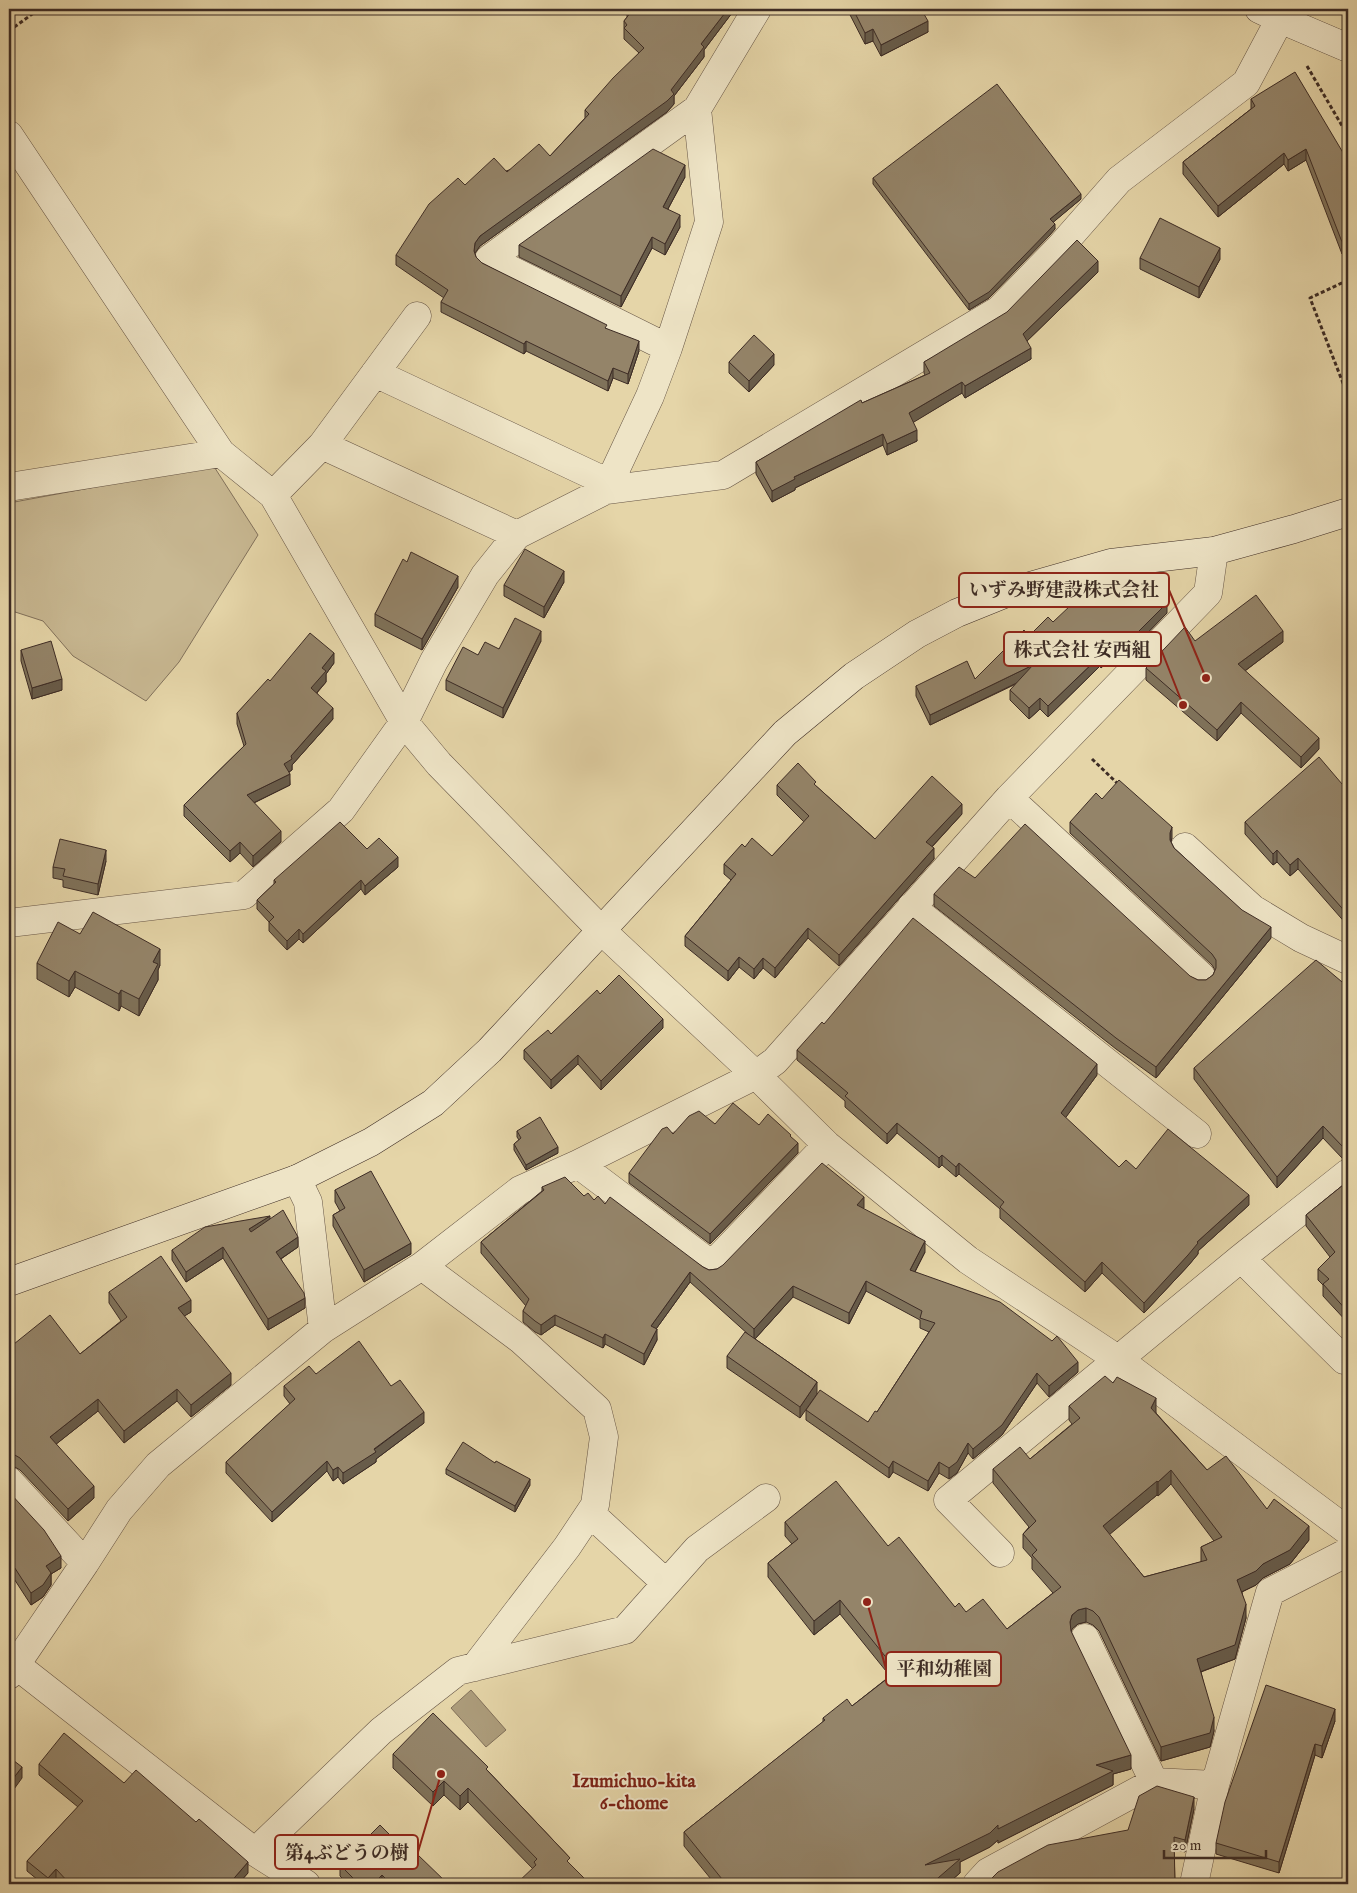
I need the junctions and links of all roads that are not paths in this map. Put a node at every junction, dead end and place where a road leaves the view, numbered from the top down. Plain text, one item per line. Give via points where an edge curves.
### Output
1 (756, 9) edge
2 (1269, 14) edge
3 (1348, 48) edge
4 (698, 109) junction
5 (9, 135) edge
6 (417, 316) dead end
7 (668, 348) junction
8 (375, 373) junction
9 (322, 446) junction
10 (222, 453) junction
11 (607, 486) junction
12 (9, 487) edge
13 (273, 495) junction
14 (1348, 512) edge
15 (517, 535) junction
16 (1214, 551) junction
17 (404, 722) junction
18 (1009, 798) junction
19 (1185, 847) dead end
20 (911, 907) junction
21 (9, 923) edge
22 (602, 930) junction
23 (1348, 960) edge
24 (1201, 976) dead end
25 (756, 1075) junction
26 (1197, 1134) dead end
27 (827, 1145) junction
28 (578, 1164) junction
29 (1348, 1173) edge
30 (297, 1179) junction
31 (1241, 1258) junction
32 (422, 1266) junction
33 (9, 1282) edge
34 (323, 1329) junction
35 (1348, 1356) edge
36 (1119, 1360) junction
37 (9, 1481) edge
38 (766, 1498) dead end
39 (590, 1513) junction
40 (1348, 1531) edge
41 (1348, 1552) edge
42 (1000, 1553) dead end
43 (85, 1564) junction
44 (666, 1583) junction
45 (1085, 1638) dead end
46 (475, 1667) junction
47 (12, 1670) edge
48 (1154, 1782) junction
49 (1215, 1785) junction
50 (255, 1852) junction
51 (306, 1884) edge
52 (977, 1884) edge
53 (1194, 1884) edge

1 - 4 street
2 - 3 street
2 - 11 street via 1246,83 1119,180 999,310 723,475
4 - 7 street via 709,222
4 - 7 street via 489,259
5 - 10 street
6 - 8 street
7 - 11 street via 650,396
8 - 9 street
8 - 11 street
9 - 13 street
9 - 15 street
10 - 12 street
10 - 13 street
11 - 15 street
13 - 17 street
14 - 16 street
15 - 17 street via 484,575 434,661
16 - 18 street via 1208,593
16 - 22 street via 1111,563 1009,592 917,634 854,676 785,733
17 - 21 street via 342,810 244,895
17 - 22 street via 439,764
18 - 20 street
18 - 24 street
19 - 23 street via 1253,909 1301,938
20 - 25 street via 775,1061
20 - 26 street
22 - 25 street
22 - 30 street via 490,1050 433,1103 371,1142
25 - 27 street
25 - 28 street
27 - 28 street via 712,1265
27 - 36 street via 968,1260
28 - 32 street via 520,1190
29 - 31 street
30 - 33 street
30 - 34 street via 308,1202
31 - 35 street via 1344,1360
31 - 36 street
32 - 34 street
32 - 39 street via 520,1339 596,1409 604,1437 595,1505
34 - 43 street via 158,1464 119,1510
36 - 40 street
36 - 42 street via 948,1500
37 - 43 street
38 - 44 street via 697,1549
39 - 44 street
39 - 46 street
41 - 49 street via 1270,1592
43 - 47 street
44 - 46 street via 625,1630
45 - 48 street
46 - 50 street via 458,1671 382,1730
47 - 50 street
48 - 49 street
48 - 52 street via 988,1872
49 - 53 street
50 - 51 street

